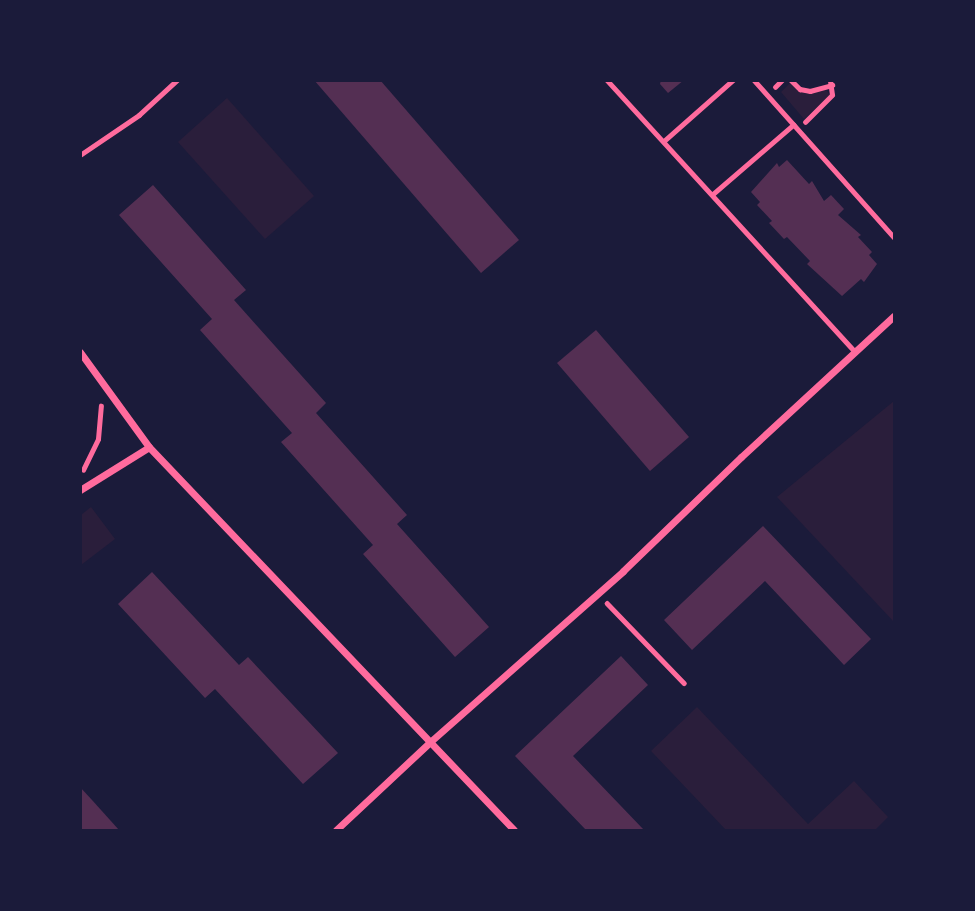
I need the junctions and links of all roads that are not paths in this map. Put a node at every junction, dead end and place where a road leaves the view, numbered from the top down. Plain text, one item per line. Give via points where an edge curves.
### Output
1 (177, 80) edge
2 (607, 80) edge
3 (733, 80) edge
4 (754, 80) edge
5 (793, 125) junction
6 (664, 141) junction
7 (80, 155) edge
8 (713, 194) junction
9 (894, 237) edge
10 (894, 316) edge
11 (80, 352) edge
12 (855, 352) junction
13 (149, 447) junction
14 (80, 490) edge
15 (430, 742) junction
16 (336, 831) edge
17 (514, 831) edge

1 - 7 lane via 139,115
2 - 6 lane
3 - 6 lane
4 - 5 lane
5 - 8 lane
5 - 9 lane
6 - 8 lane
8 - 12 lane
10 - 12 street
11 - 13 street
12 - 15 street via 598,593
13 - 14 street
13 - 15 street
15 - 16 street
15 - 17 street

